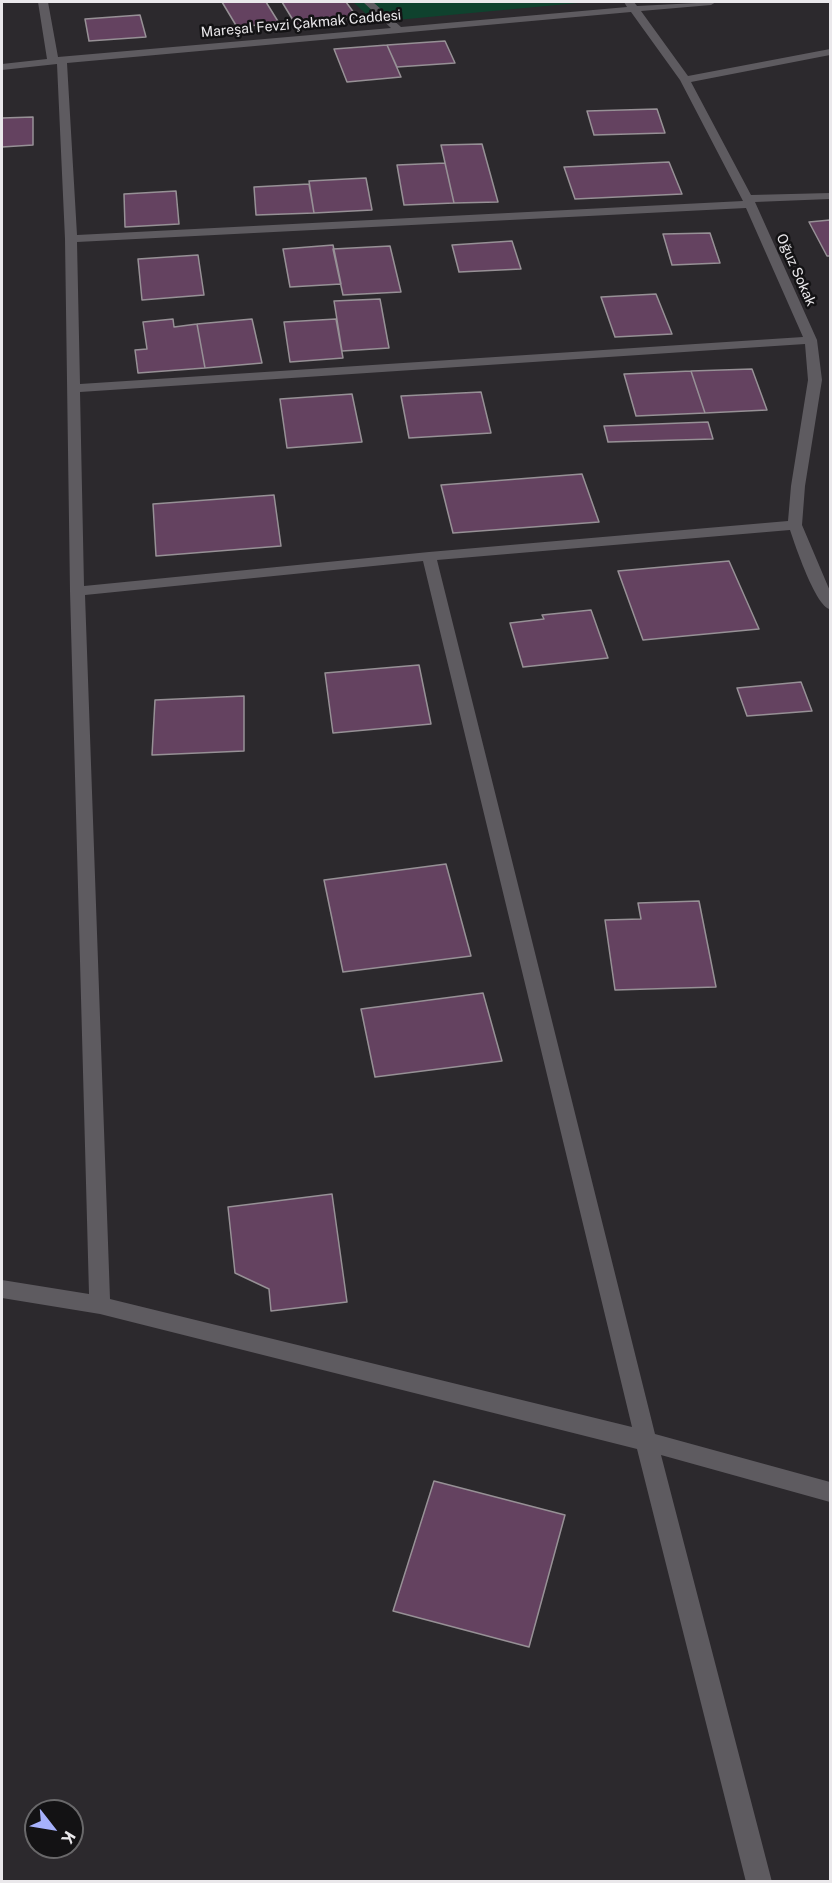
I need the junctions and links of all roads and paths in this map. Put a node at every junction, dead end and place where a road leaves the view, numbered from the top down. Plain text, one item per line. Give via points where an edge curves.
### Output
1 (44, 2) edge
2 (368, 2) edge
3 (711, 2) edge
4 (631, 5) edge
5 (398, 29) junction
6 (831, 52) edge
7 (58, 60) junction
8 (2, 67) edge
9 (685, 80) junction
10 (831, 196) edge
11 (749, 201) junction
12 (71, 239) junction
13 (812, 340) junction
14 (74, 388) junction
15 (795, 525) junction
16 (429, 556) junction
17 (76, 591) junction
18 (831, 605) edge
19 (2, 1289) edge
20 (100, 1305) junction
21 (646, 1441) junction
22 (831, 1492) edge
23 (759, 1881) edge

1 - 7 street
2 - 5 street
3 - 4 street, Mareşal Fevzi Çakmak Caddesi
4 - 5 street, Mareşal Fevzi Çakmak Caddesi
4 - 9 street, Oğuz Sokak
5 - 7 street, Mareşal Fevzi Çakmak Caddesi
6 - 9 street
7 - 8 street, Mareşal Fevzi Çakmak Caddesi
7 - 12 street
9 - 11 street, Oğuz Sokak
10 - 11 street
11 - 12 street
11 - 13 street, Oğuz Sokak
12 - 14 street
13 - 14 street
13 - 15 street, Oğuz Sokak via 815,380
14 - 17 street
15 - 16 street
15 - 18 street, Oğuz Sokak
16 - 17 street
16 - 21 street
17 - 20 street
19 - 20 street
20 - 21 street
21 - 22 street
21 - 23 street

